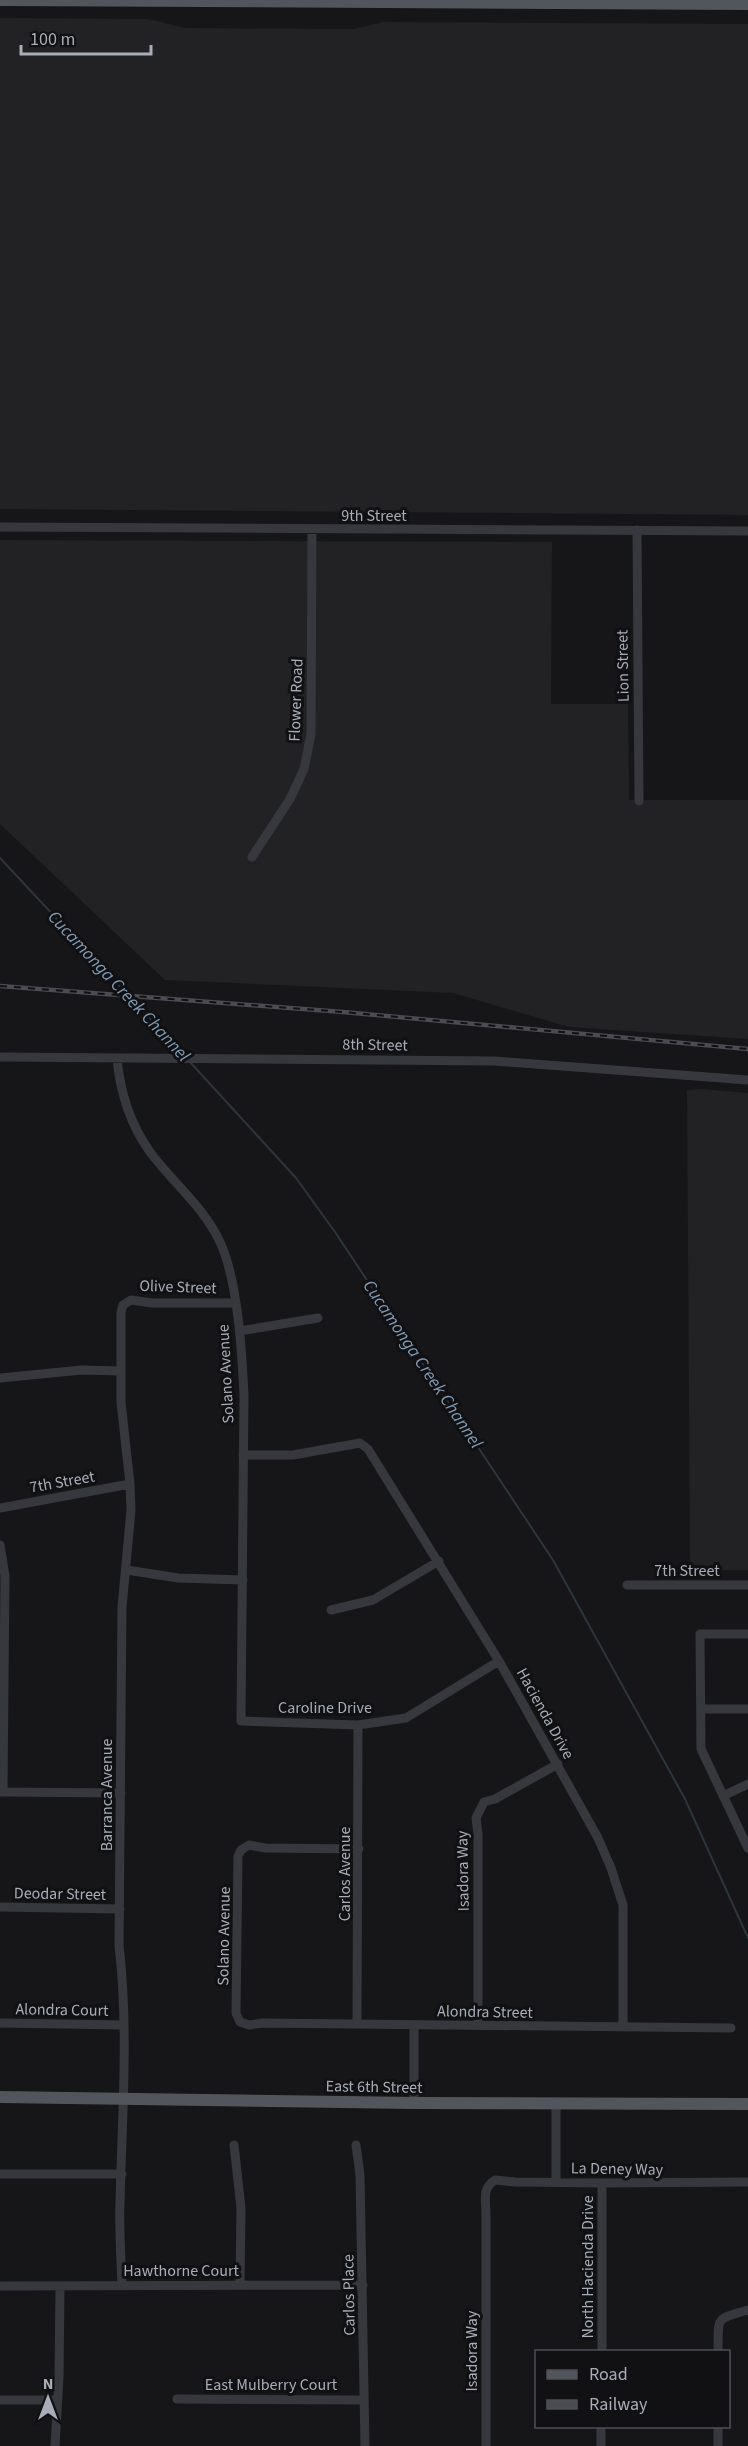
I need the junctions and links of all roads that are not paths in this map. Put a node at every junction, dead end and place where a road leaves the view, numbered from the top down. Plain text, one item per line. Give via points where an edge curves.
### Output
1 (0, 0) edge
2 (288, 0) edge
3 (487, 2) edge
4 (748, 4) edge
5 (0, 527) edge
6 (312, 529) junction
7 (637, 530) junction
8 (748, 531) edge
9 (639, 801) dead end
10 (252, 857) dead end
11 (0, 1057) edge
12 (117, 1058) junction
13 (748, 1080) edge
14 (235, 1303) junction
15 (123, 1305) joint
16 (318, 1318) dead end
17 (240, 1331) junction
18 (121, 1371) junction
19 (0, 1378) edge
20 (243, 1455) junction
21 (130, 1484) junction
22 (0, 1508) edge
23 (0, 1545) edge
24 (439, 1562) junction
25 (127, 1570) junction
26 (243, 1580) junction
27 (627, 1585) dead end
28 (748, 1585) edge
29 (331, 1610) dead end
30 (748, 1634) edge
31 (500, 1661) junction
32 (2, 1672) edge
33 (700, 1709) junction
34 (748, 1709) edge
35 (241, 1721) joint
36 (358, 1725) junction
37 (558, 1764) junction
38 (748, 1784) edge
39 (2, 1791) edge
40 (121, 1793) junction
41 (723, 1796) junction
42 (745, 1834) edge
43 (748, 1848) edge
44 (359, 1849) junction
45 (0, 1907) edge
46 (120, 1910) junction
47 (240, 2022) joint
48 (0, 2023) edge
49 (357, 2024) junction
50 (124, 2025) junction
51 (414, 2025) junction
52 (478, 2025) junction
53 (623, 2027) junction
54 (731, 2028) dead end
55 (0, 2097) edge
56 (125, 2099) junction
57 (414, 2103) junction
58 (556, 2104) junction
59 (748, 2104) edge
60 (234, 2145) dead end
61 (356, 2145) dead end
62 (0, 2174) edge
63 (122, 2174) junction
64 (556, 2182) junction
65 (748, 2182) edge
66 (602, 2183) junction
67 (488, 2185) joint
68 (240, 2284) junction
69 (122, 2285) junction
70 (363, 2285) junction
71 (0, 2286) edge
72 (60, 2286) junction
73 (748, 2310) edge
74 (602, 2350) edge
75 (718, 2350) edge
76 (177, 2399) dead end
77 (0, 2400) edge
78 (56, 2400) junction
79 (364, 2400) junction
80 (601, 2428) edge
81 (718, 2428) edge
82 (55, 2446) edge
83 (365, 2446) edge
84 (486, 2446) edge
85 (601, 2446) edge
86 (718, 2446) edge

1 - 2 main road
2 - 3 main road
3 - 4 main road
5 - 6 street, 9th Street
6 - 7 street, 9th Street
6 - 10 street, Flower Road via 311,734 304,769 290,799
7 - 8 street, 9th Street
7 - 9 street, Lion Street
11 - 12 street, 8th Street
12 - 13 street, 8th Street via 494,1061
12 - 14 street, Solano Avenue via 123,1100 137,1132 210,1224 221,1244
14 - 15 street, Olive Street via 131,1300
14 - 17 street, Solano Avenue
15 - 18 street, Barranca Avenue
16 - 17 street
17 - 20 street, Solano Avenue
18 - 19 street via 82,1370
18 - 21 street, Barranca Avenue
20 - 24 street, Hacienda Drive via 292,1455 360,1443 368,1449
20 - 26 street, Solano Avenue
21 - 22 street, 7th Street
21 - 25 street, Barranca Avenue
23 - 32 street via 5,1575
24 - 29 street via 373,1600
24 - 31 street, Hacienda Drive
25 - 26 street via 178,1578
25 - 40 street, Barranca Avenue via 122,1607
26 - 35 street, Solano Avenue
27 - 28 street, 7th Street
30 - 33 street via 700,1634
31 - 36 street, Caroline Drive via 406,1718
31 - 37 street, Hacienda Drive
32 - 39 street
33 - 34 street
33 - 41 street via 701,1749
35 - 36 street, Caroline Drive
36 - 44 street, Carlos Avenue
37 - 52 street, Isadora Way via 484,1802 476,1818
37 - 53 street, Hacienda Drive via 598,1838 622,1905
38 - 41 street
39 - 40 street
40 - 46 street, Barranca Avenue
41 - 42 street
42 - 43 street
44 - 47 street, Solano Avenue via 249,1845 241,1850 236,2013
44 - 49 street, Carlos Avenue
45 - 46 street, Deodar Street
46 - 50 street, Barranca Avenue
47 - 49 street, Alondra Street
48 - 50 street, Alondra Court
49 - 51 street, Alondra Street
50 - 56 street, Barranca Avenue
51 - 52 street, Alondra Street
51 - 57 street
52 - 53 street, Alondra Street
53 - 54 street, Alondra Street
55 - 56 main road, East 6th Street
56 - 57 main road, East 6th Street
56 - 63 street, Barranca Avenue
57 - 58 main road, East 6th Street
58 - 59 main road, East 6th Street
58 - 64 street
60 - 68 street via 241,2208
61 - 70 street, Carlos Place
62 - 63 street
63 - 69 street, Barranca Avenue
64 - 66 street, La Deney Way
64 - 67 street, La Deney Way via 495,2180
65 - 66 street, La Deney Way
66 - 74 street, North Hacienda Drive
67 - 84 street, Isadora Way via 484,2194
68 - 69 street, Hawthorne Court
68 - 70 street, Hawthorne Court
69 - 72 street, Hawthorne Court
70 - 79 street, Carlos Place
71 - 72 street, Hawthorne Court
72 - 78 street
73 - 75 street via 728,2314 719,2322
76 - 79 street, East Mulberry Court
77 - 78 street
78 - 82 street
79 - 83 street, Carlos Place
80 - 85 street
81 - 86 street

